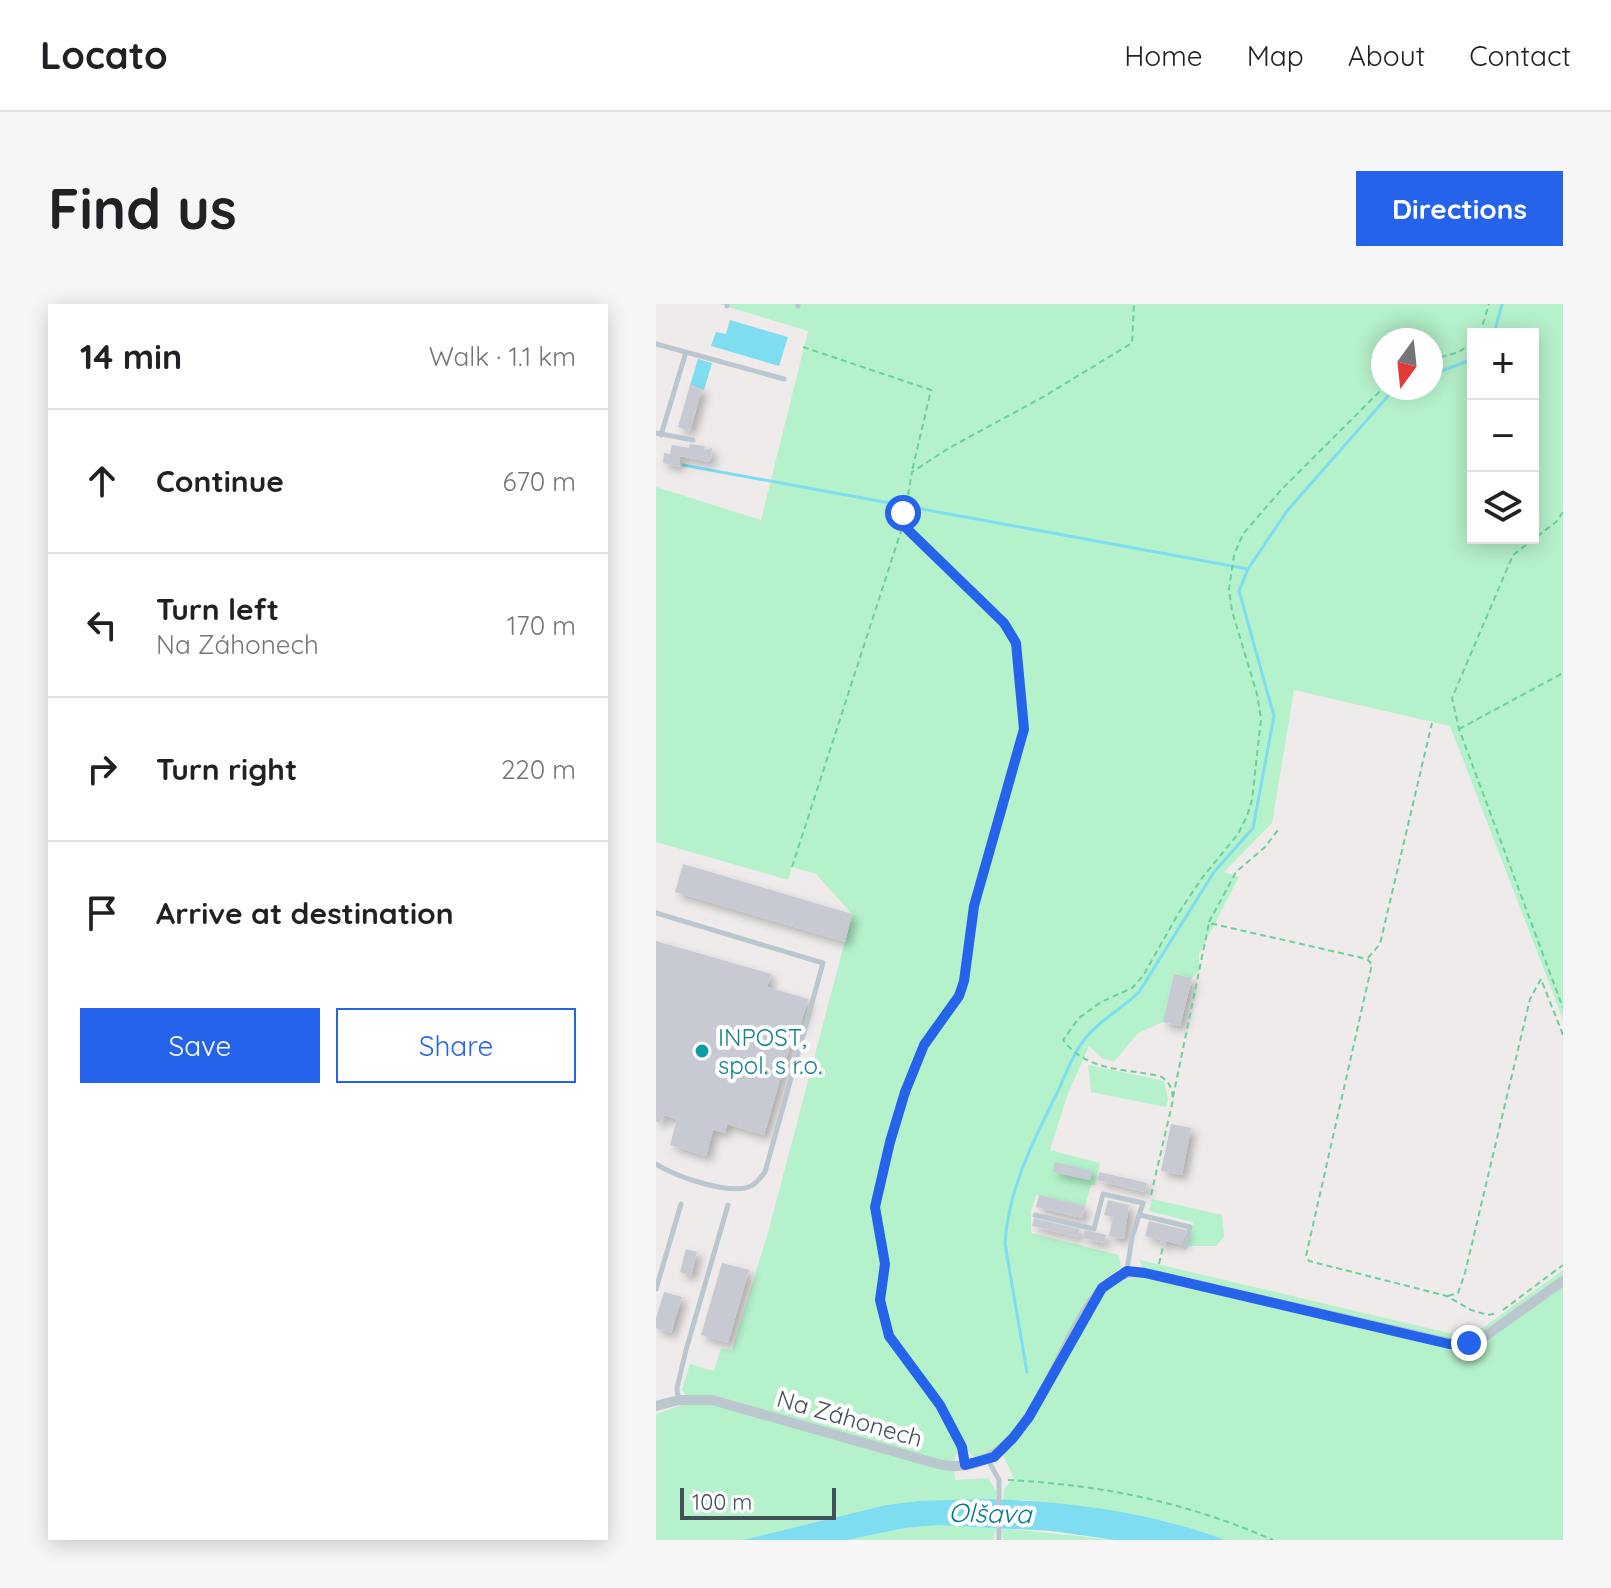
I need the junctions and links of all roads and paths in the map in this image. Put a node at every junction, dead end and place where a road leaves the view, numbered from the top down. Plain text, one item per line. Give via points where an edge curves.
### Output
1 (1134, 304) edge
2 (1489, 304) edge
3 (1482, 328) edge
4 (656, 344) edge
5 (1467, 346) edge
6 (803, 347) dead end
7 (686, 352) junction
8 (1443, 357) edge
9 (784, 379) dead end
10 (1371, 400) edge
11 (658, 434) edge
12 (693, 440) dead end
13 (912, 472) junction
14 (1563, 512) edge
15 (903, 525) junction
16 (1563, 673) edge
17 (1432, 723) dead end
18 (1459, 729) junction
19 (1278, 830) dead end
20 (792, 867) dead end
21 (656, 913) edge
22 (1209, 923) junction
23 (1367, 959) junction
24 (1563, 1008) edge
25 (1563, 1035) edge
26 (1173, 1100) junction
27 (656, 1164) edge
28 (1151, 1195) dead end
29 (681, 1204) dead end
30 (728, 1205) dead end
31 (1035, 1215) dead end
32 (1140, 1215) junction
33 (1163, 1246) dead end
34 (1185, 1247) dead end
35 (1159, 1264) dead end
36 (1563, 1265) edge
37 (1127, 1271) junction
38 (1563, 1281) edge
39 (656, 1289) edge
40 (1447, 1296) junction
41 (678, 1400) junction
42 (656, 1406) edge
43 (988, 1460) junction
44 (965, 1465) junction
45 (999, 1480) junction
46 (999, 1538) edge
47 (1273, 1540) edge

1 - 13 path via 1132,343
2 - 3 path
4 - 7 lane
5 - 8 path
6 - 13 path via 931,390
7 - 9 lane
7 - 11 lane
10 - 26 path via 1281,490 1243,534 1234,555 1232,611 1261,719 1247,816 1178,914 1143,976 1079,1018 1063,1040 1087,1062 1167,1080
11 - 12 lane
13 - 15 path
14 - 18 path via 1513,555 1452,698
15 - 20 path
15 - 44 path via 1004,623 1016,643 1024,729 974,906 964,981 924,1045 905,1092 875,1207 885,1264 880,1300 889,1336 940,1405 962,1447
16 - 18 path
17 - 23 path via 1380,944
18 - 24 path
19 - 22 path via 1236,872
21 - 27 lane via 823,963 765,1172 755,1185 726,1189
22 - 23 path
22 - 26 path
23 - 40 path via 1372,964 1306,1256
25 - 40 path via 1541,979 1530,999 1465,1273 1458,1293
26 - 28 path
29 - 39 lane
30 - 41 lane via 686,1350
31 - 32 lane via 1094,1229 1103,1194 1143,1203
32 - 34 lane via 1190,1227
32 - 37 lane
33 - 35 path
36 - 40 path via 1497,1314 1471,1310
37 - 38 street via 1455,1344 1488,1334
37 - 43 street via 1102,1288 1029,1417
41 - 42 street, Na Záhonech
41 - 44 street, Na Záhonech via 712,1400 938,1464
43 - 44 street, Na Záhonech
43 - 45 lane
45 - 46 lane
45 - 47 path via 1130,1494 1196,1509

